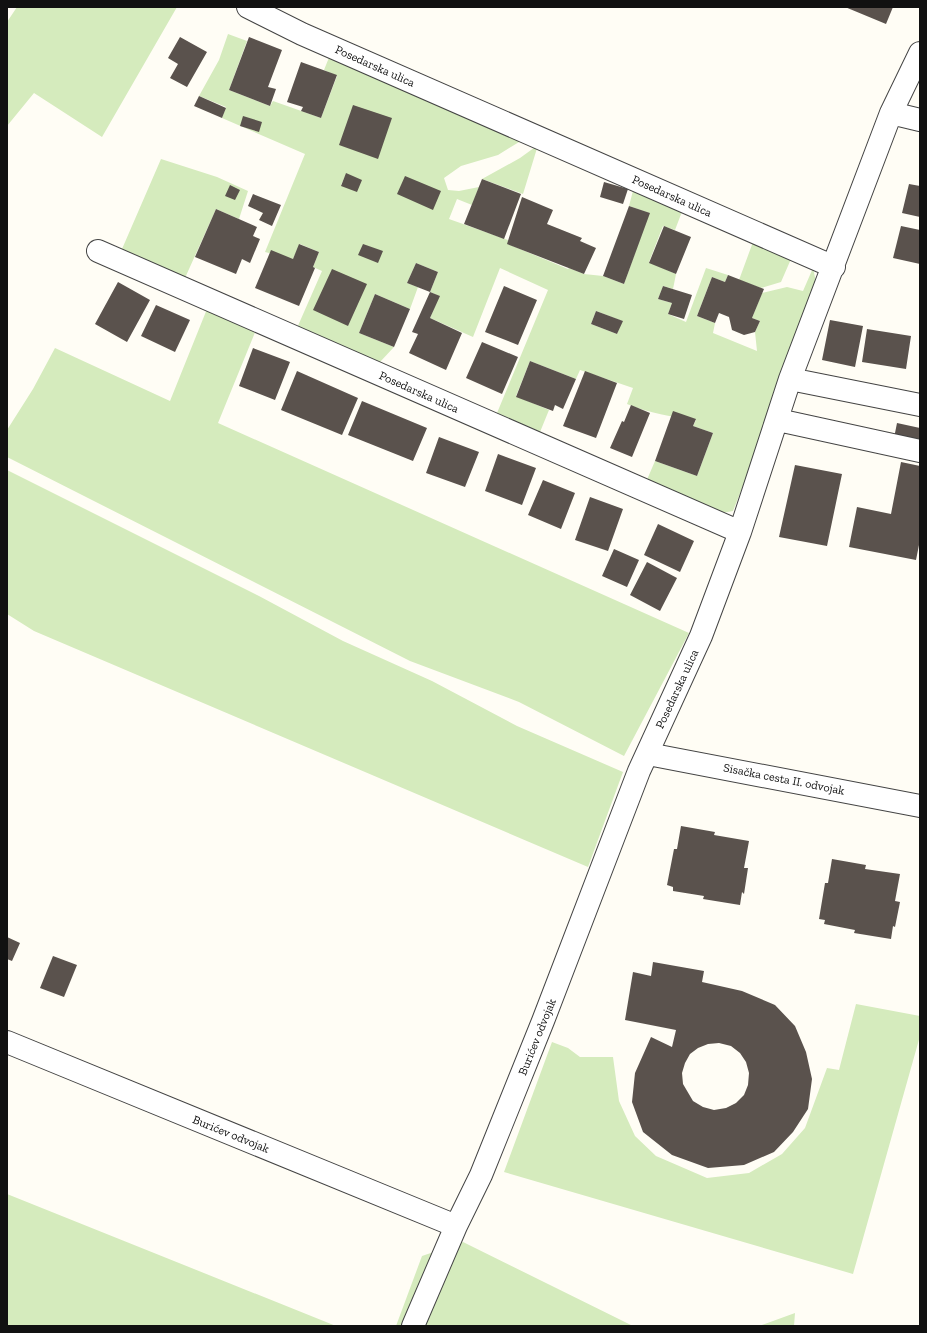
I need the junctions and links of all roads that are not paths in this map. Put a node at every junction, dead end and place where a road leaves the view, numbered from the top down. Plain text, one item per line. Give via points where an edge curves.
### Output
1 (248, 7) edge
2 (920, 52) edge
3 (891, 113) junction
4 (920, 120) edge
5 (98, 251) dead end
6 (834, 267) junction
7 (790, 379) junction
8 (920, 405) edge
9 (778, 420) junction
10 (920, 451) edge
11 (740, 532) junction
12 (648, 754) junction
13 (920, 806) edge
14 (611, 845) joint
15 (7, 1042) edge
16 (456, 1226) junction
17 (413, 1326) edge

1 - 6 street, Posedarska ulica via 302,34
2 - 3 street, Posedarska ulica
3 - 4 street
3 - 6 street, Posedarska ulica
5 - 11 street, Posedarska ulica
6 - 7 street, Posedarska ulica
7 - 8 street
7 - 9 street, Posedarska ulica
9 - 10 street
9 - 11 street, Posedarska ulica
11 - 12 street, Posedarska ulica via 702,636
12 - 13 street, Sisačka cesta II. odvojak
12 - 14 street, Posedarska ulica
14 - 16 street, Burićev odvojak via 487,1160
15 - 16 street, Burićev odvojak
16 - 17 street, Burićev odvojak

